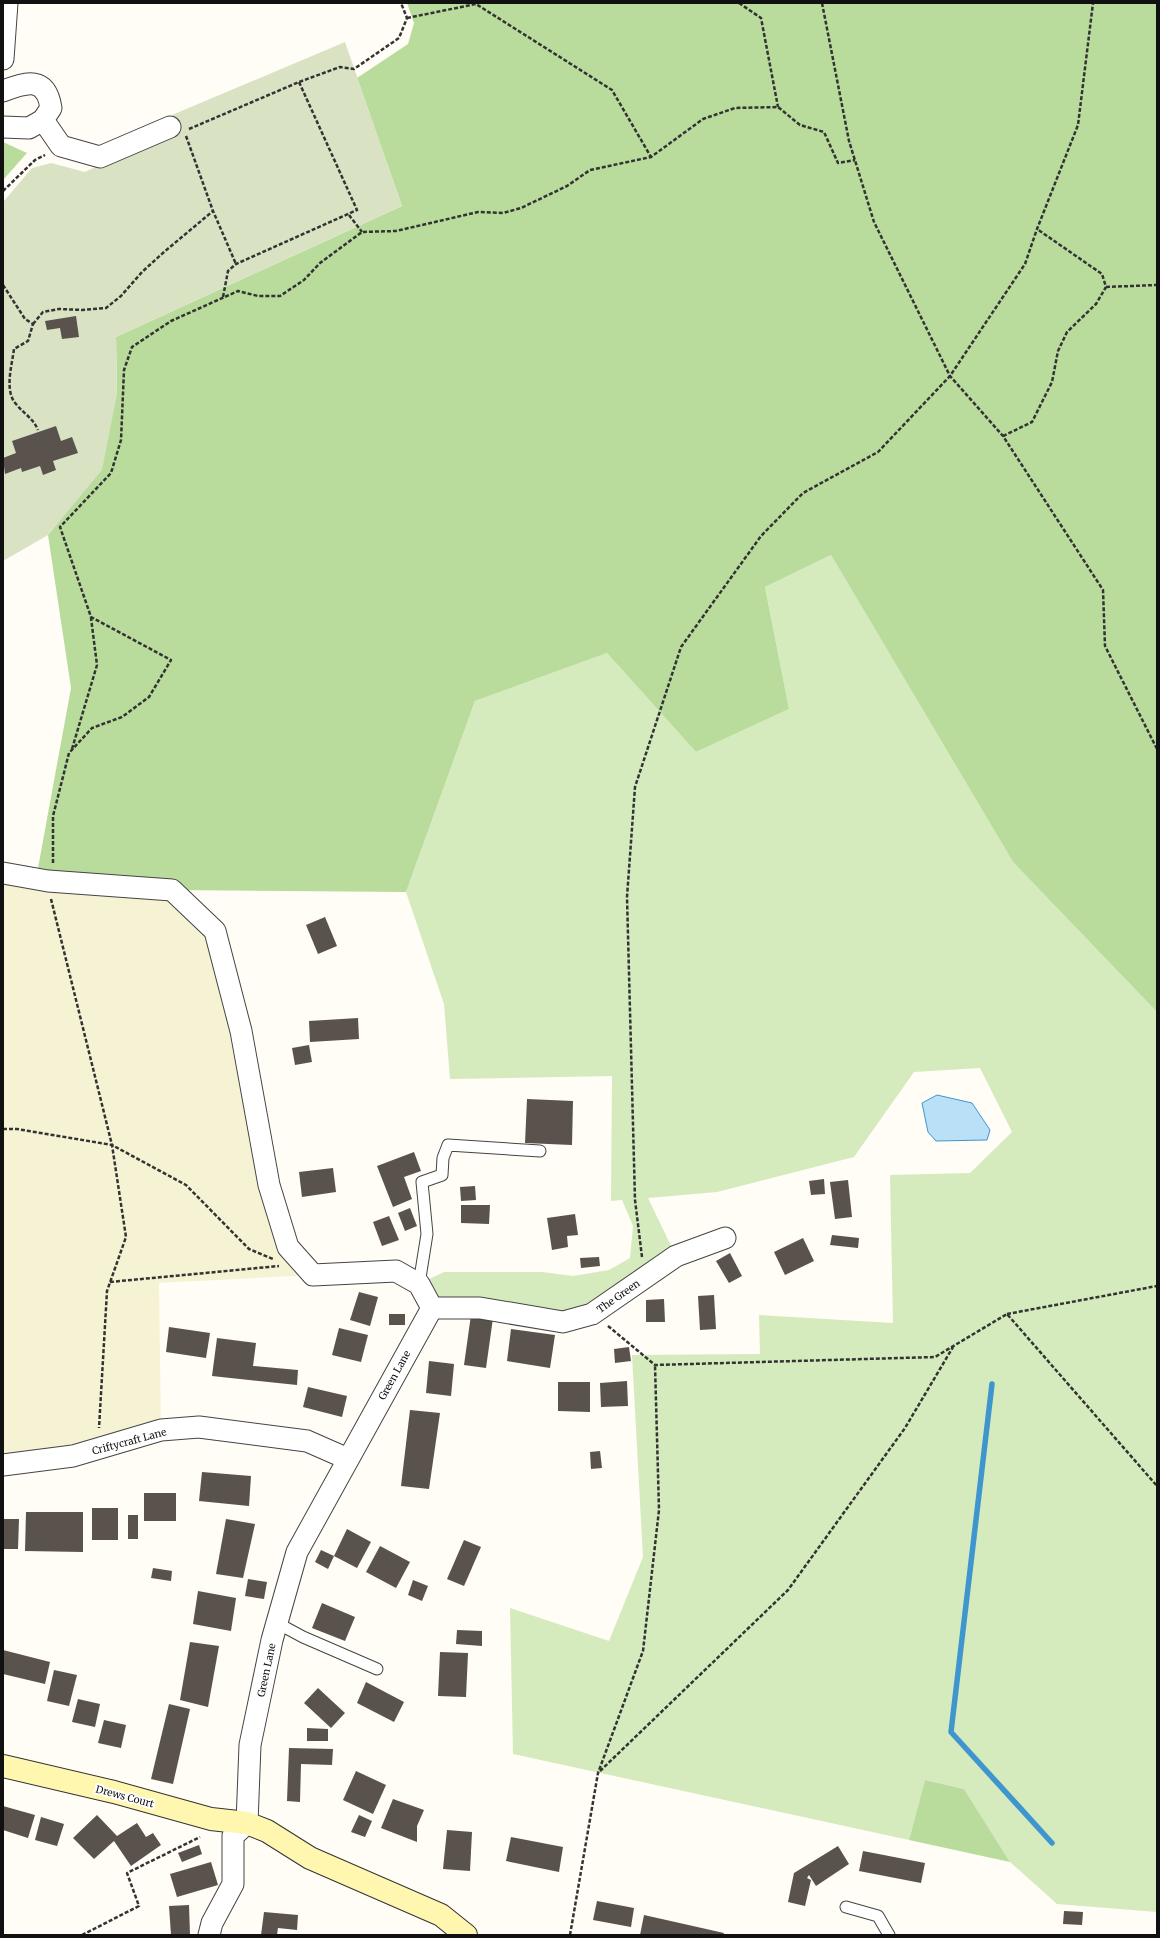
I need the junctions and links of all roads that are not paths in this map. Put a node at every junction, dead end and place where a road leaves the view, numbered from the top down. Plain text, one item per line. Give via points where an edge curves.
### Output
1 (6, 3) edge
2 (3, 59) edge
3 (3, 83) edge
4 (3, 91) edge
5 (43, 120) junction
6 (3, 127) edge
7 (177, 129) road end
8 (3, 873) edge
9 (540, 1151) dead end
10 (725, 1238) dead end
11 (419, 1284) junction
12 (432, 1308) junction
13 (348, 1459) junction
14 (3, 1465) edge
15 (277, 1623) junction
16 (377, 1669) dead end
17 (3, 1766) edge
18 (247, 1823) junction
19 (846, 1907) dead end
20 (209, 1935) edge
21 (466, 1935) edge
22 (890, 1935) edge

1 - 2 street
3 - 4 street
4 - 5 street via 19,85 32,84 43,88 49,95 51,108
5 - 6 street via 29,128
5 - 7 street via 61,146 100,158
8 - 11 street via 51,881 172,890 215,931 240,1030 269,1185 288,1247 313,1275 396,1271
9 - 11 lane via 448,1145 443,1158 442,1175 422,1182 427,1234
10 - 12 street, The Green via 676,1256 592,1314 563,1322 480,1308
11 - 12 street
12 - 13 street, Green Lane
13 - 14 street, Criftycraft Lane via 307,1441 199,1427 161,1430 73,1456
13 - 15 street, Green Lane via 297,1552
15 - 16 lane
15 - 18 street, Green Lane via 250,1745
17 - 18 street, Drews Court via 114,1792 211,1819
18 - 20 street via 233,1836 232,1884 212,1923
18 - 21 street via 267,1831 310,1858 441,1915
19 - 22 lane via 878,1916

